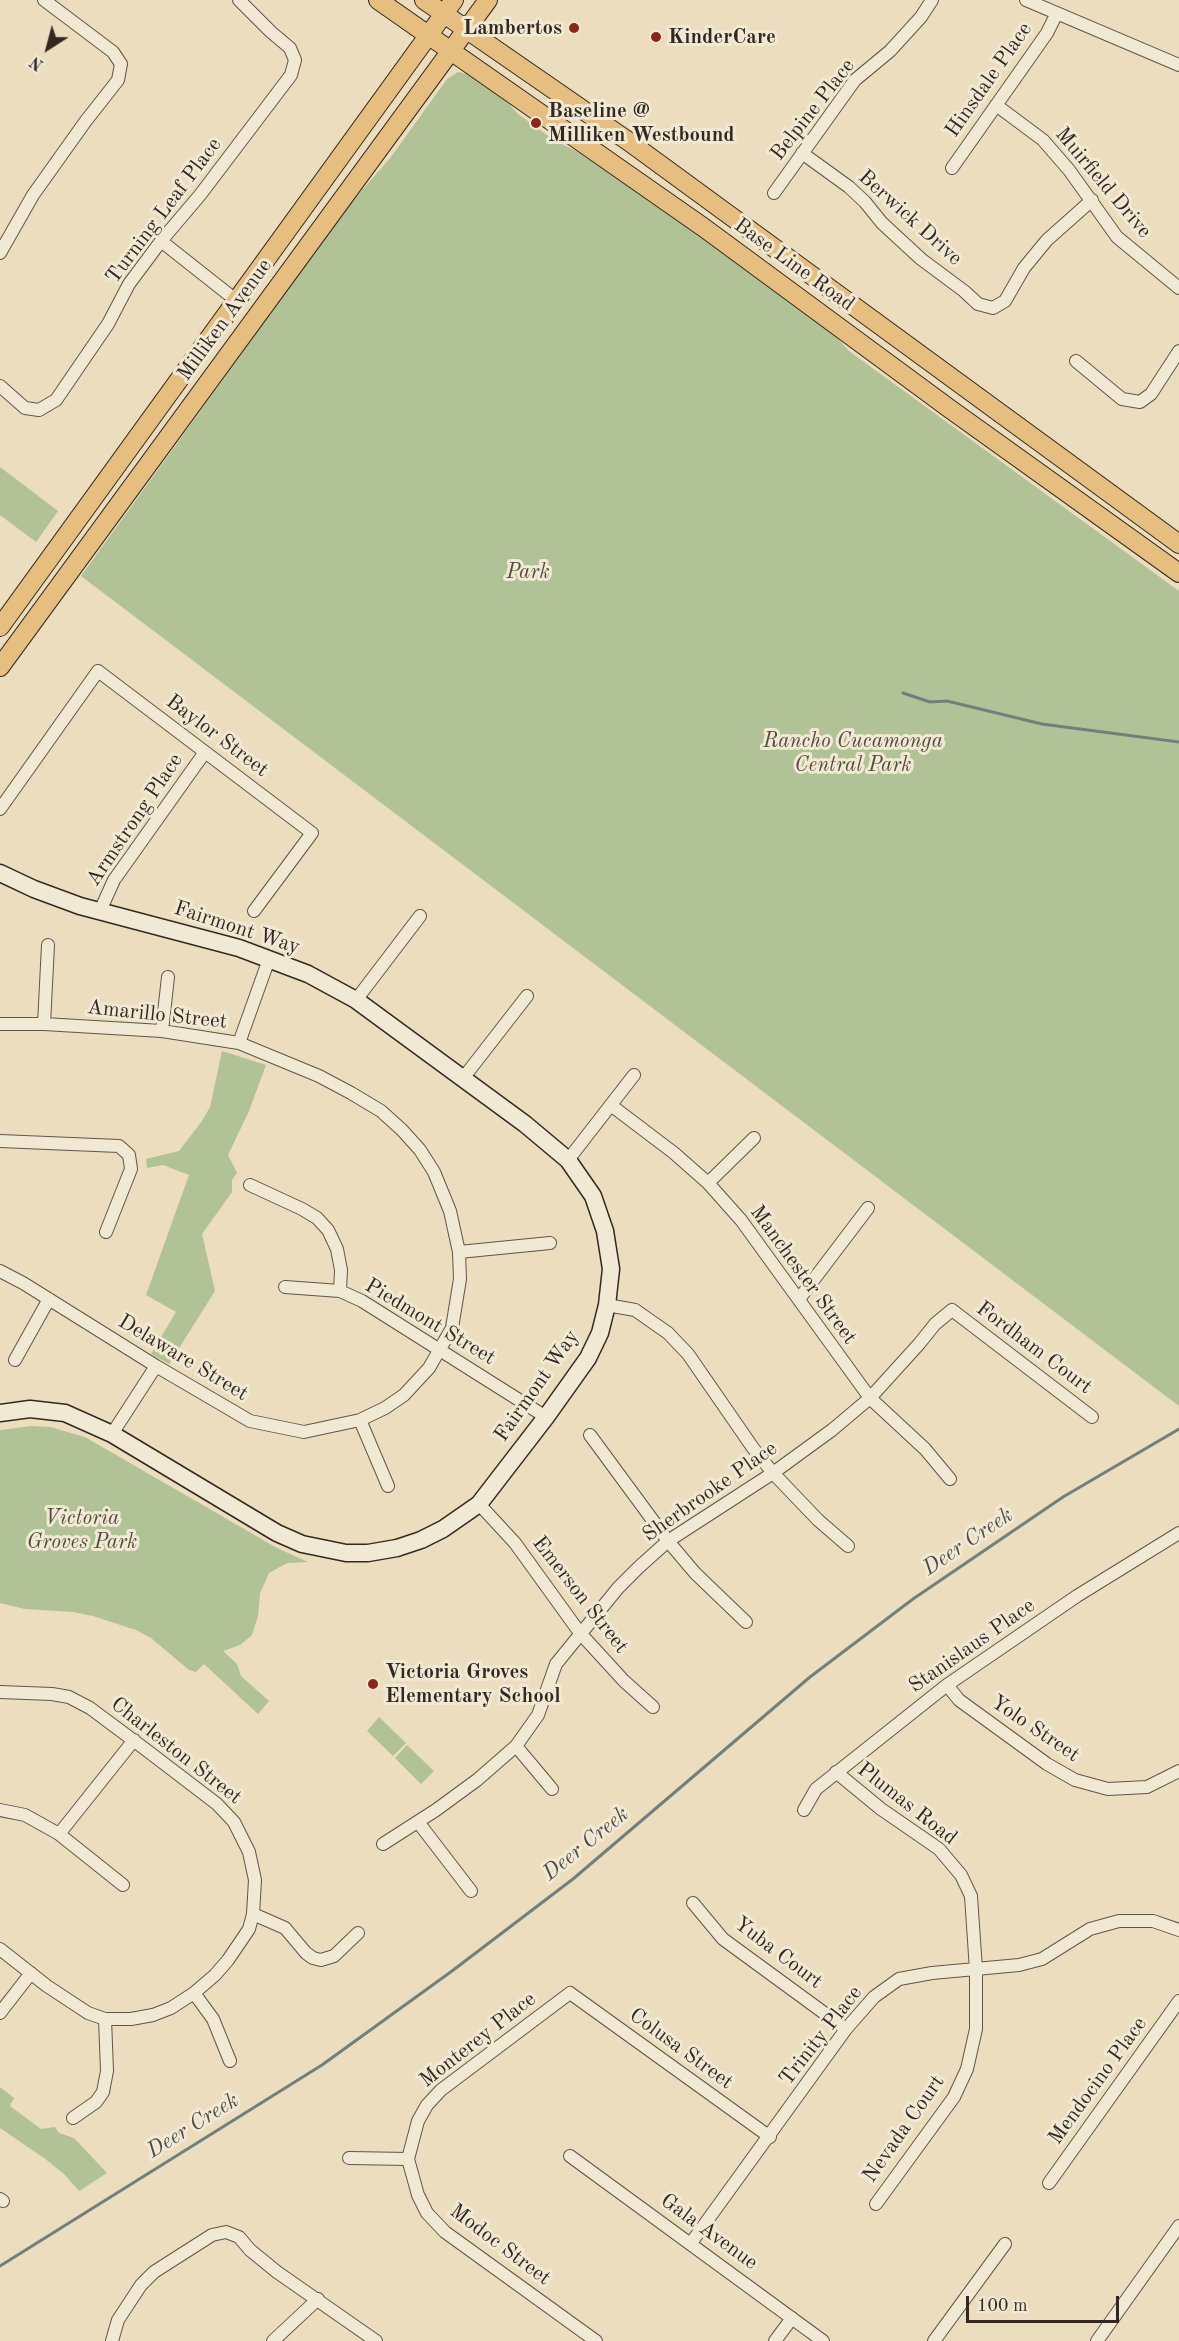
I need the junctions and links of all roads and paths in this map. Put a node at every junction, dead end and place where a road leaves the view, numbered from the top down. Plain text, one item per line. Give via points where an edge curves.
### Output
1 (238, 0) edge
2 (378, 0) edge
3 (424, 0) edge
4 (488, 0) edge
5 (932, 0) edge
6 (1026, 0) edge
7 (48, 1) edge
8 (449, 7) edge
9 (1057, 14) junction
10 (468, 28) junction
11 (428, 36) junction
12 (450, 52) junction
13 (1179, 65) edge
14 (996, 105) junction
15 (802, 153) junction
16 (952, 168) dead end
17 (774, 193) dead end
18 (1092, 200) junction
19 (160, 241) junction
20 (0, 253) edge
21 (1179, 288) edge
22 (237, 301) junction
23 (1179, 351) edge
24 (1076, 361) dead end
25 (0, 386) edge
26 (1179, 544) edge
27 (1179, 573) edge
28 (0, 627) edge
29 (0, 667) edge
30 (205, 752) junction
31 (0, 809) edge
32 (0, 873) edge
33 (100, 911) junction
34 (254, 911) dead end
35 (420, 916) dead end
36 (48, 945) dead end
37 (269, 959) junction
38 (168, 977) dead end
39 (527, 996) dead end
40 (356, 1000) junction
41 (0, 1024) edge
42 (44, 1024) junction
43 (162, 1030) junction
44 (239, 1043) junction
45 (634, 1075) dead end
46 (464, 1077) junction
47 (612, 1106) junction
48 (754, 1138) dead end
49 (0, 1140) edge
50 (568, 1160) junction
51 (708, 1183) junction
52 (250, 1185) dead end
53 (868, 1208) dead end
54 (106, 1232) dead end
55 (550, 1243) dead end
56 (459, 1252) junction
57 (0, 1271) edge
58 (285, 1287) dead end
59 (340, 1291) junction
60 (49, 1299) junction
61 (799, 1299) junction
62 (607, 1305) junction
63 (952, 1310) joint
64 (441, 1350) junction
65 (15, 1360) dead end
66 (156, 1366) junction
67 (870, 1398) junction
68 (0, 1413) edge
69 (546, 1417) junction
70 (1092, 1417) dead end
71 (360, 1420) junction
72 (112, 1434) junction
73 (590, 1435) dead end
74 (773, 1473) junction
75 (950, 1479) dead end
76 (388, 1486) dead end
77 (479, 1503) junction
78 (1179, 1533) edge
79 (668, 1541) junction
80 (848, 1546) dead end
81 (746, 1622) dead end
82 (580, 1633) junction
83 (947, 1685) junction
84 (0, 1692) edge
85 (653, 1707) dead end
86 (134, 1740) junction
87 (516, 1746) junction
88 (1179, 1771) edge
89 (836, 1773) junction
90 (552, 1789) dead end
91 (0, 1810) edge
92 (804, 1810) dead end
93 (418, 1822) junction
94 (59, 1834) junction
95 (383, 1845) dead end
96 (123, 1885) dead end
97 (471, 1891) dead end
98 (693, 1903) dead end
99 (253, 1914) junction
100 (1179, 1930) edge
101 (358, 1933) dead end
102 (0, 1949) edge
103 (976, 1970) junction
104 (31, 1973) junction
105 (194, 1993) junction
106 (570, 1993) joint
107 (1179, 2001) edge
108 (0, 2013) edge
109 (105, 2019) junction
110 (846, 2029) junction
111 (230, 2061) dead end
112 (73, 2118) dead end
113 (770, 2137) junction
114 (570, 2157) dead end
115 (349, 2158) dead end
116 (408, 2159) junction
117 (1048, 2183) dead end
118 (876, 2204) dead end
119 (1179, 2226) edge
120 (691, 2243) junction
121 (1005, 2244) dead end
122 (318, 2299) junction
123 (792, 2318) junction
124 (112, 2341) edge
125 (273, 2341) edge
126 (376, 2341) edge
127 (596, 2341) edge
128 (775, 2341) edge
129 (824, 2341) edge
130 (934, 2341) edge
131 (1097, 2341) edge

1 - 19 street, Turning Leaf Place via 290,48 295,60 291,75
2 - 11 main road, Base Line Road
3 - 8 main road, Base Line Road
4 - 10 main road, Milliken Avenue
5 - 15 street, Belpine Place via 890,51 855,80
6 - 9 street
7 - 20 street via 113,52 121,64 118,80 33,195
8 - 10 main road, Base Line Road
8 - 11 main road, Milliken Avenue
9 - 13 street
9 - 14 street, Hinsdale Place
10 - 12 main road, Milliken Avenue
10 - 26 main road, Base Line Road
11 - 12 main road, Base Line Road
11 - 22 main road, Milliken Avenue
12 - 27 main road, Base Line Road via 674,206
12 - 29 main road, Milliken Avenue
14 - 16 street, Hinsdale Place
14 - 18 street, Muirfield Drive via 1043,141
15 - 17 street, Belpine Place
15 - 18 street, Berwick Drive via 849,187 921,259 978,304 993,308 1005,301 1024,268 1047,240
18 - 21 street, Muirfield Drive via 1117,237
19 - 22 street
19 - 25 street, Turning Leaf Place via 56,400 39,410 25,408
22 - 28 main road, Milliken Avenue
23 - 24 street via 1151,394 1140,402 1122,399
30 - 31 street, Baylor Street via 98,671
30 - 33 street, Armstrong Place via 114,880
30 - 34 street, Baylor Street via 312,833
32 - 33 street, Fairmont Way
33 - 37 street, Fairmont Way
35 - 40 street
36 - 42 street
37 - 40 street, Fairmont Way via 308,974
37 - 44 street
38 - 43 street
39 - 46 street
40 - 46 street, Fairmont Way
41 - 42 street, Amarillo Street
42 - 43 street, Amarillo Street
43 - 44 street, Amarillo Street
44 - 56 street, Amarillo Street via 319,1076 381,1111 402,1130 434,1172 450,1211
45 - 47 street
46 - 50 street, Fairmont Way
47 - 50 street
47 - 51 street, Manchester Street
48 - 51 street
49 - 54 street via 120,1146 129,1155 131,1169
50 - 62 street, Fairmont Way via 593,1196 605,1230 610,1269
51 - 61 street, Manchester Street via 741,1220
52 - 59 street via 302,1209 328,1230 337,1249
53 - 61 street
55 - 56 street
56 - 64 street, Amarillo Street via 457,1304 452,1328
57 - 60 street, Delaware Street
58 - 59 street, Piedmont Street
59 - 64 street, Piedmont Street
60 - 65 street
60 - 66 street, Delaware Street
61 - 67 street, Manchester Street
62 - 69 street, Fairmont Way via 588,1358
62 - 74 street via 635,1310 668,1333 688,1354
63 - 67 street, Sherbrooke Place
63 - 70 street, Fordham Court
64 - 69 street, Piedmont Street
64 - 71 street, Delaware Street via 405,1395
66 - 71 street, Delaware Street via 250,1421 304,1432
66 - 72 street
67 - 74 street, Sherbrooke Place
67 - 75 street, Manchester Street via 925,1449
68 - 72 street, Fairmont Way via 30,1409 65,1413
69 - 77 street, Fairmont Way
71 - 76 street
72 - 77 street, Fairmont Way via 277,1533 324,1550 368,1553 397,1548 443,1529
73 - 79 street
74 - 79 street, Sherbrooke Place
74 - 80 street
77 - 82 street, Emerson Street via 514,1543
78 - 83 street, Stanislaus Place via 1077,1596
79 - 81 street
79 - 82 street, Sherbrooke Place via 618,1588
82 - 85 street, Emerson Street
82 - 87 street, Sherbrooke Place via 556,1664 538,1715
83 - 88 street, Yolo Street via 959,1700 1075,1780 1108,1789 1147,1787
83 - 89 street, Stanislaus Place
84 - 86 street, Charleston Street via 69,1697
86 - 94 street
86 - 99 street, Charleston Street via 217,1804 234,1822 249,1852 255,1880
87 - 90 street
87 - 93 street, Sherbrooke Place
89 - 92 street, Stanislaus Place via 816,1789
89 - 103 street, Plumas Road via 939,1849 961,1875 971,1896
91 - 94 street via 25,1815
93 - 95 street, Sherbrooke Place
93 - 97 street
94 - 96 street
98 - 110 street, Yuba Court via 723,1939
99 - 101 street via 285,1928 306,1953 321,1960 334,1956
99 - 105 street via 249,1929 228,1960
100 - 103 street, Trinity Place via 1153,1921 1119,1921 1090,1929 1042,1959
102 - 104 street
103 - 110 street, Trinity Place via 899,1979 874,1997
103 - 118 street, Nevada Court via 976,2029 962,2082
104 - 108 street
104 - 109 street via 72,2004
105 - 109 street via 153,2015
105 - 111 street via 213,2019
106 - 113 street, Colusa Street
106 - 116 street, Monterey Place via 427,2104
107 - 117 street, Mendocino Place
109 - 112 street via 103,2092
110 - 113 street, Trinity Place
113 - 120 street, Trinity Place
114 - 120 street, Gala Avenue
115 - 116 street
116 - 127 street, Modoc Street via 427,2213 445,2232
119 - 131 street
120 - 123 street, Gala Avenue
121 - 130 street
122 - 124 street via 277,2272 238,2237 226,2232 212,2235 141,2284 118,2320
122 - 125 street
122 - 126 street
123 - 128 street
123 - 129 street, Gala Avenue

